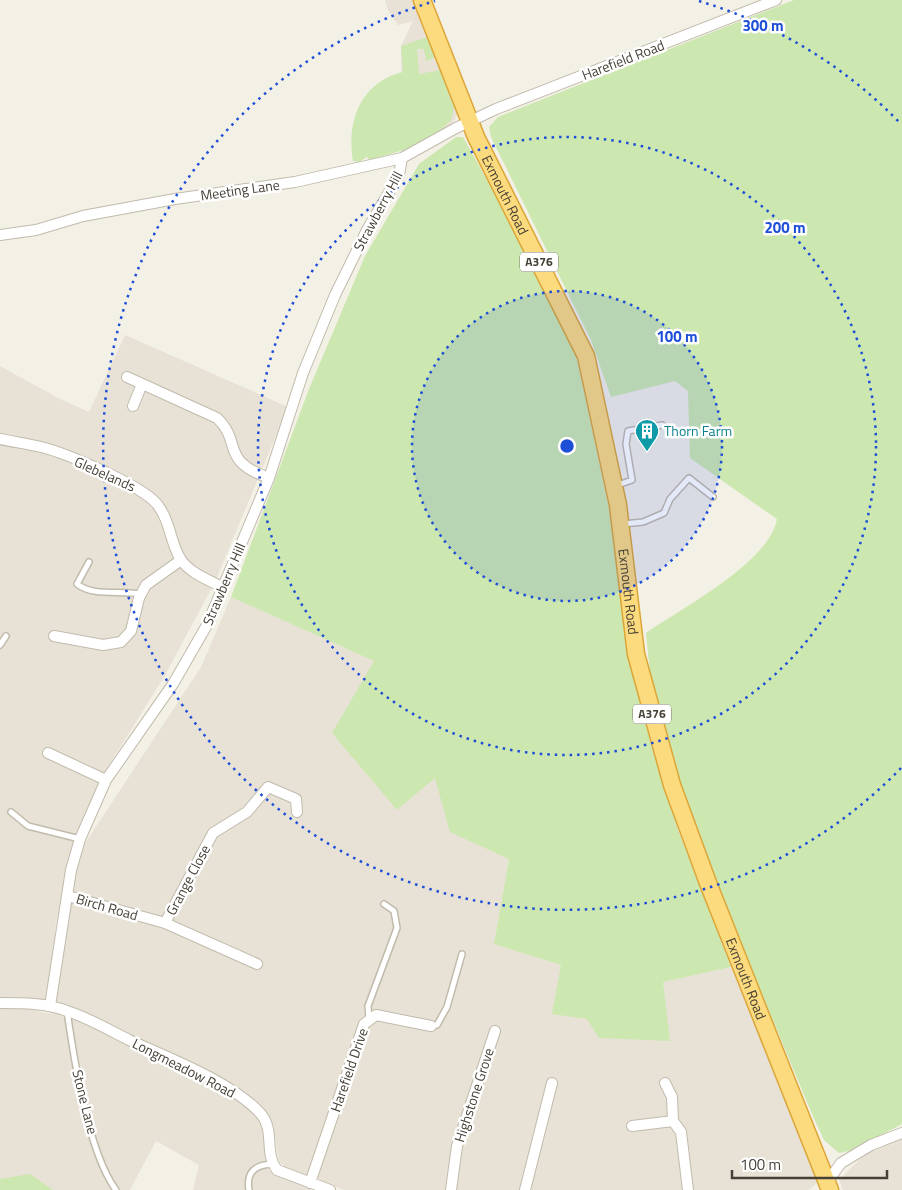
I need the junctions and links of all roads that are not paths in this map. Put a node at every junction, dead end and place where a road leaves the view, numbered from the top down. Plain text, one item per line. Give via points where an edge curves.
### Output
1 (422, 0) edge
2 (776, 0) edge
3 (470, 120) junction
4 (402, 158) junction
5 (0, 235) edge
6 (127, 377) dead end
7 (142, 384) junction
8 (133, 406) dead end
9 (662, 425) dead end
10 (0, 439) edge
11 (268, 478) junction
12 (615, 486) junction
13 (712, 497) dead end
14 (621, 524) junction
15 (181, 560) junction
16 (89, 562) dead end
17 (222, 587) junction
18 (141, 594) junction
19 (6, 636) dead end
20 (54, 636) dead end
21 (0, 645) edge
22 (48, 753) dead end
23 (106, 780) junction
24 (11, 812) dead end
25 (297, 812) dead end
26 (80, 840) junction
27 (68, 896) junction
28 (384, 904) dead end
29 (165, 923) junction
30 (462, 954) dead end
31 (257, 964) dead end
32 (0, 1003) edge
33 (50, 1006) junction
34 (67, 1010) junction
35 (369, 1019) junction
36 (431, 1026) joint
37 (496, 1031) dead end
38 (552, 1083) dead end
39 (665, 1083) dead end
40 (674, 1121) junction
41 (632, 1126) dead end
42 (902, 1133) edge
43 (272, 1164) junction
44 (310, 1183) junction
45 (827, 1187) edge
46 (116, 1190) edge
47 (249, 1190) edge
48 (330, 1190) edge
49 (451, 1190) edge
50 (525, 1190) edge
51 (688, 1190) edge

1 - 3 highway, Exmouth Road / A376
2 - 3 street, Harefield Road
3 - 4 street, Meeting Lane
3 - 12 highway, Exmouth Road / A376 via 502,191 586,356
4 - 5 street, Meeting Lane via 295,182 175,199
4 - 11 street, Strawberry Hill via 399,176 366,230 335,295 303,373
6 - 7 street
7 - 8 street
7 - 11 street via 216,418 225,429 240,464
9 - 12 lane via 628,431 626,444 632,480
10 - 15 street, Glebelands via 43,448 142,490 166,516
11 - 17 street, Strawberry Hill
12 - 14 highway, Exmouth Road / A376
13 - 14 lane via 689,478 670,499 664,513 644,522
14 - 45 highway, Exmouth Road / A376 via 636,654 672,785
15 - 17 street via 194,572
15 - 18 street via 157,575
16 - 18 lane via 77,584 85,590
17 - 23 street, Strawberry Hill via 207,625 184,666
18 - 20 street via 131,631 121,642 103,645
19 - 21 lane
22 - 23 street
23 - 26 street, Strawberry Hill
24 - 26 lane via 28,826
25 - 29 street, Grange Close via 296,799 268,787 247,812 213,833
26 - 27 street, Strawberry Hill via 70,870
27 - 29 street, Birch Road
27 - 33 street, Strawberry Hill
28 - 35 lane via 394,910 397,928 368,1006
29 - 31 street, Birch Road
30 - 36 lane via 445,1013 437,1025
32 - 33 street, Longmeadow Road
33 - 34 street, Longmeadow Road
34 - 43 street, Longmeadow Road via 195,1071 253,1106 268,1124
34 - 46 lane, Stone Lane via 76,1074 93,1134
35 - 36 street, Harefield Drive via 382,1016
35 - 44 street, Harefield Drive via 364,1024
37 - 49 street, Highstone Grove via 457,1146
38 - 50 street
39 - 40 street via 672,1097
40 - 41 street
40 - 51 street via 682,1132
42 - 45 street via 871,1145 840,1163
43 - 44 street via 283,1174
43 - 47 lane via 260,1165 251,1171
44 - 48 street

